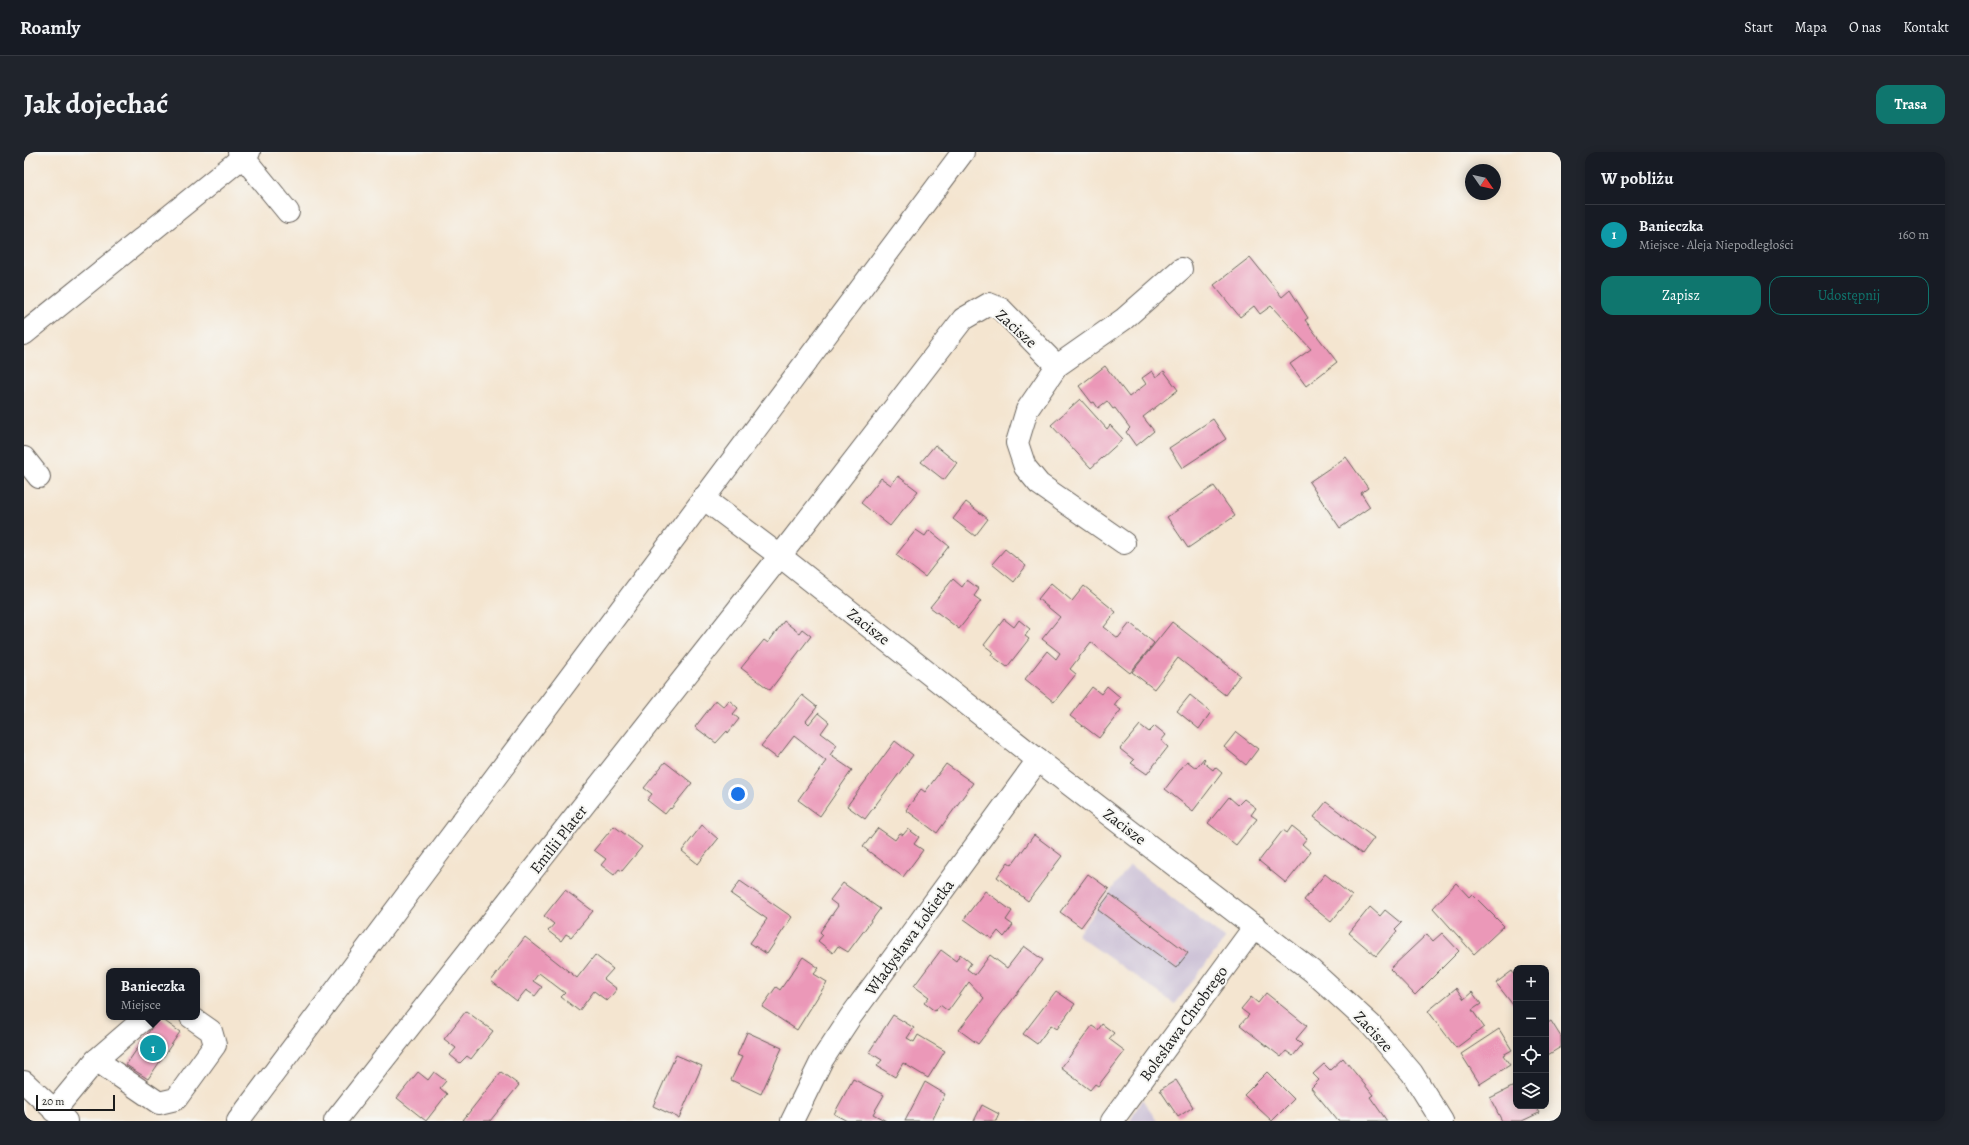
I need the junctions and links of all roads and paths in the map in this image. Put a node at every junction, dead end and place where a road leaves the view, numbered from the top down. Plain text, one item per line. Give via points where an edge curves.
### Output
1 (964, 152) edge
2 (244, 154) edge
3 (288, 212) dead end
4 (1181, 269) dead end
5 (24, 334) edge
6 (1057, 366) junction
7 (24, 458) edge
8 (39, 477) dead end
9 (703, 498) junction
10 (1124, 543) dead end
11 (780, 556) junction
12 (1038, 760) junction
13 (1255, 926) junction
14 (143, 1020) edge
15 (196, 1020) edge
16 (96, 1060) junction
17 (24, 1083) edge
18 (60, 1116) edge
19 (238, 1121) edge
20 (335, 1121) edge
21 (792, 1121) edge
22 (1112, 1121) edge
23 (1442, 1121) edge

1 - 9 street
2 - 3 street
2 - 5 street
4 - 6 street via 1124,319
6 - 10 street via 1027,410 1017,443 1025,467 1039,484
6 - 11 street, Zacisze via 1001,309 989,304 963,319
7 - 8 street
9 - 11 street, Zacisze
9 - 19 street
11 - 12 street, Zacisze
11 - 20 street, Emilii Plater
12 - 13 street, Zacisze
12 - 21 street, Władysława Łokietka via 851,1016 822,1060
13 - 22 street, Bolesława Chrobrego
13 - 23 street, Zacisze via 1312,971 1371,1025 1412,1073
14 - 16 street
15 - 16 street via 212,1031 215,1045 176,1099 159,1103
16 - 18 street
17 - 18 street

